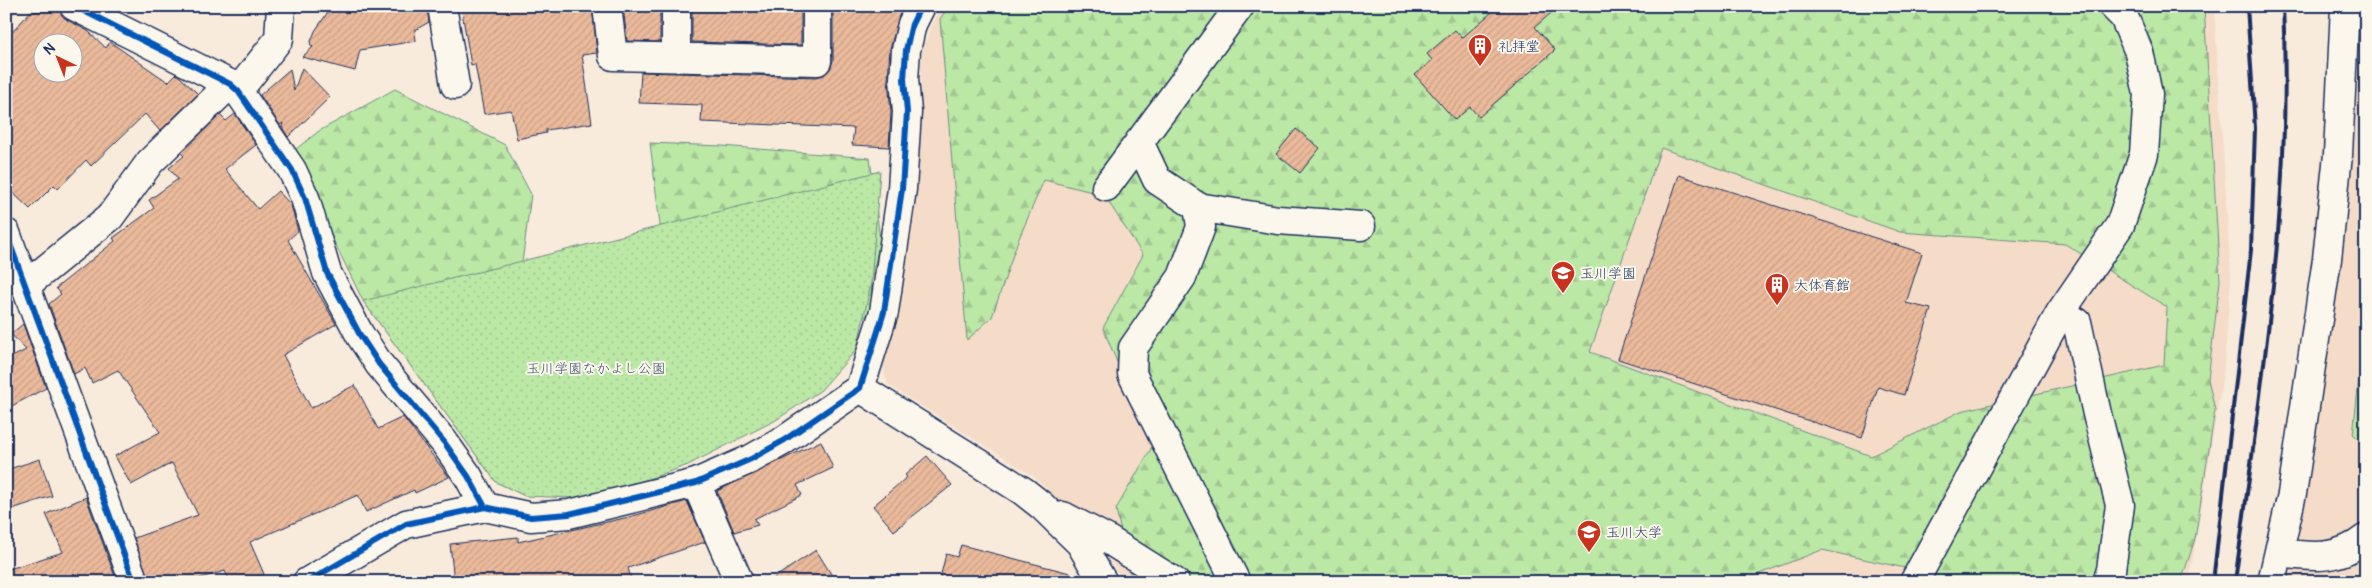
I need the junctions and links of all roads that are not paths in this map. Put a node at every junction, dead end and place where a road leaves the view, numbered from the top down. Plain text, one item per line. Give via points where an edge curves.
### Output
1 (74, 6) edge
2 (281, 6) edge
3 (442, 6) edge
4 (606, 6) edge
5 (676, 6) edge
6 (817, 6) edge
7 (921, 6) edge
8 (1240, 6) edge
9 (2113, 6) edge
10 (2345, 6) edge
11 (676, 57) junction
12 (455, 85) dead end
13 (234, 88) junction
14 (1139, 142) junction
15 (1106, 187) dead end
16 (1198, 207) junction
17 (1361, 226) dead end
18 (6, 233) edge
19 (25, 286) junction
20 (2060, 313) junction
21 (860, 388) junction
22 (696, 483) junction
23 (1042, 506) junction
24 (485, 508) junction
25 (2366, 538) edge
26 (2278, 553) junction
27 (134, 582) edge
28 (307, 582) edge
29 (738, 582) edge
30 (1103, 582) edge
31 (1175, 582) edge
32 (1236, 582) edge
33 (1914, 582) edge
34 (2107, 582) edge
35 (2272, 582) edge

1 - 13 street
2 - 13 street via 279,40
3 - 12 street
4 - 11 street via 613,56
5 - 11 street
6 - 11 street via 817,61
7 - 21 street via 912,24 906,50 907,112 902,189 884,312
8 - 14 street
9 - 20 street via 2124,18 2139,52 2148,94 2144,154 2120,225
10 - 26 street via 2338,155 2327,259 2292,494
13 - 19 street via 150,162 110,217
13 - 24 street via 306,198 327,273 360,335 384,370 444,442
14 - 15 street
14 - 16 street via 1157,180
16 - 17 street via 1278,220
16 - 32 street via 1201,227 1182,277 1133,348 1132,374
18 - 19 street
19 - 27 street
20 - 33 street
20 - 34 street via 2077,322 2120,505
21 - 22 street via 783,441
21 - 23 street
22 - 24 street via 560,515 531,517
22 - 29 street
23 - 30 street via 1080,543
23 - 31 street via 1108,539
24 - 28 street via 406,524
25 - 26 street via 2353,548 2317,558
26 - 35 street

